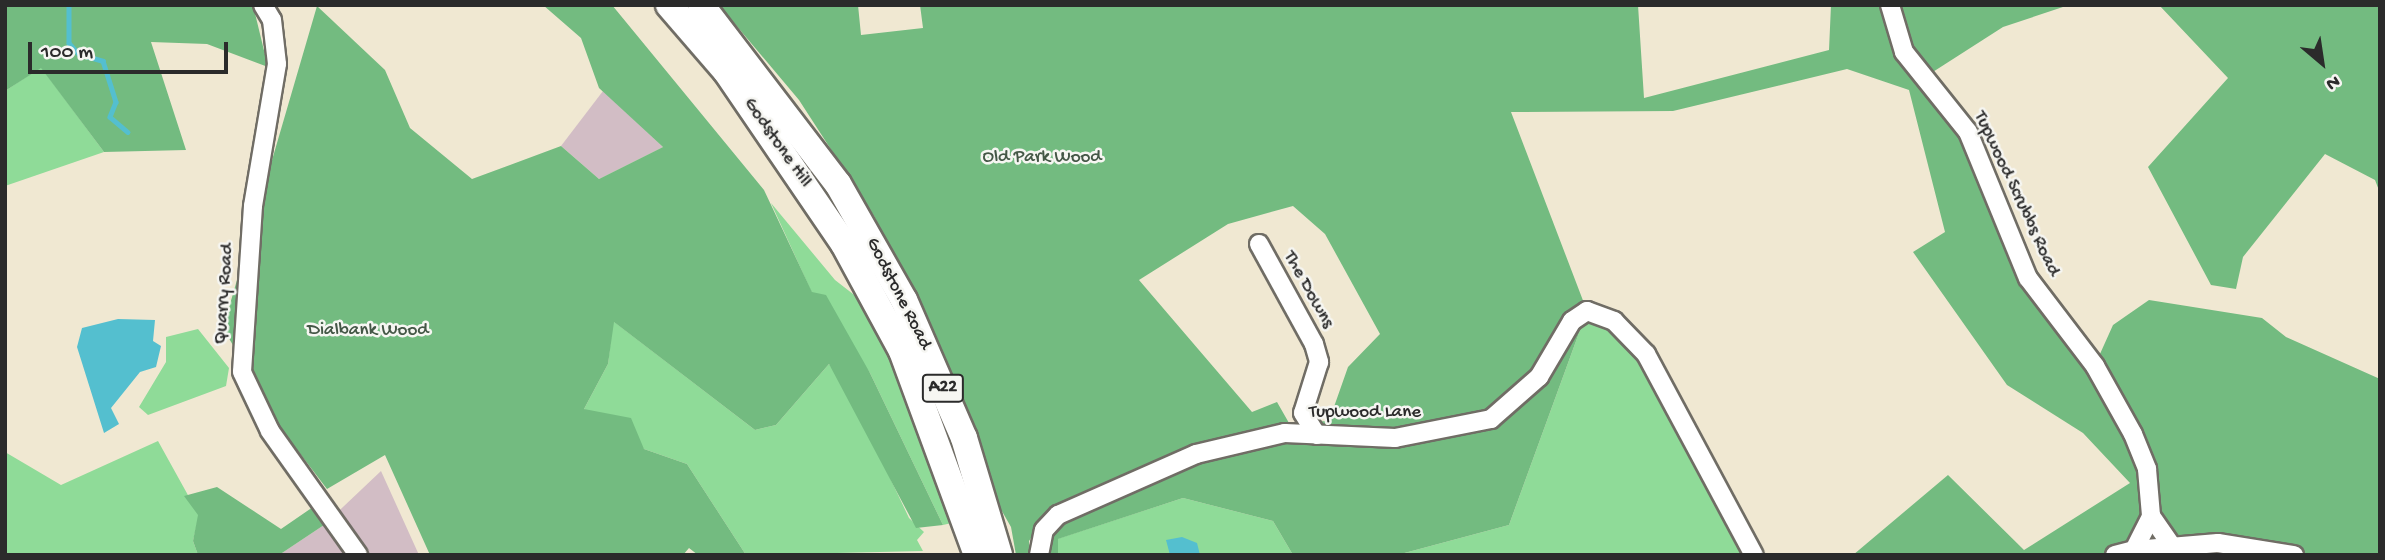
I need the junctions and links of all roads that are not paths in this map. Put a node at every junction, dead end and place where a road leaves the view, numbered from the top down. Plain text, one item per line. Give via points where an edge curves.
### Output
1 (263, 5) edge
2 (669, 5) edge
3 (701, 5) edge
4 (1890, 5) edge
5 (865, 231) joint
6 (1259, 244) dead end
7 (870, 292) joint
8 (1317, 435) junction
9 (2151, 516) junction
10 (2172, 546) junction
11 (2134, 550) junction
12 (358, 555) edge
13 (977, 555) edge
14 (999, 555) edge
15 (1039, 555) edge
16 (1754, 555) edge
17 (2115, 555) edge
18 (2294, 555) edge

1 - 12 street, Quarry Road via 272,20 277,64 253,206 242,372 270,431
2 - 7 highway, Godstone Hill / A22 via 806,183
3 - 5 highway, Godstone Hill / A22 via 748,59
4 - 9 street, Tupwood Scrubbs Road via 1904,52 1968,132 2028,278 2095,366 2133,434 2147,469
5 - 14 highway, Godstone Road / A22 via 929,354 964,438
6 - 8 street, The Downs via 1314,344 1319,362 1303,413
7 - 13 highway, Godstone Road / A22 via 926,408
8 - 15 street, Tupwood Lane via 1285,433 1196,454 1058,515 1044,530
8 - 16 street, Tupwood Lane via 1405,437 1491,419 1539,377 1572,321 1587,311 1614,321 1646,354
9 - 10 street
9 - 11 street
10 - 11 street
10 - 18 street via 2218,543
11 - 17 street

